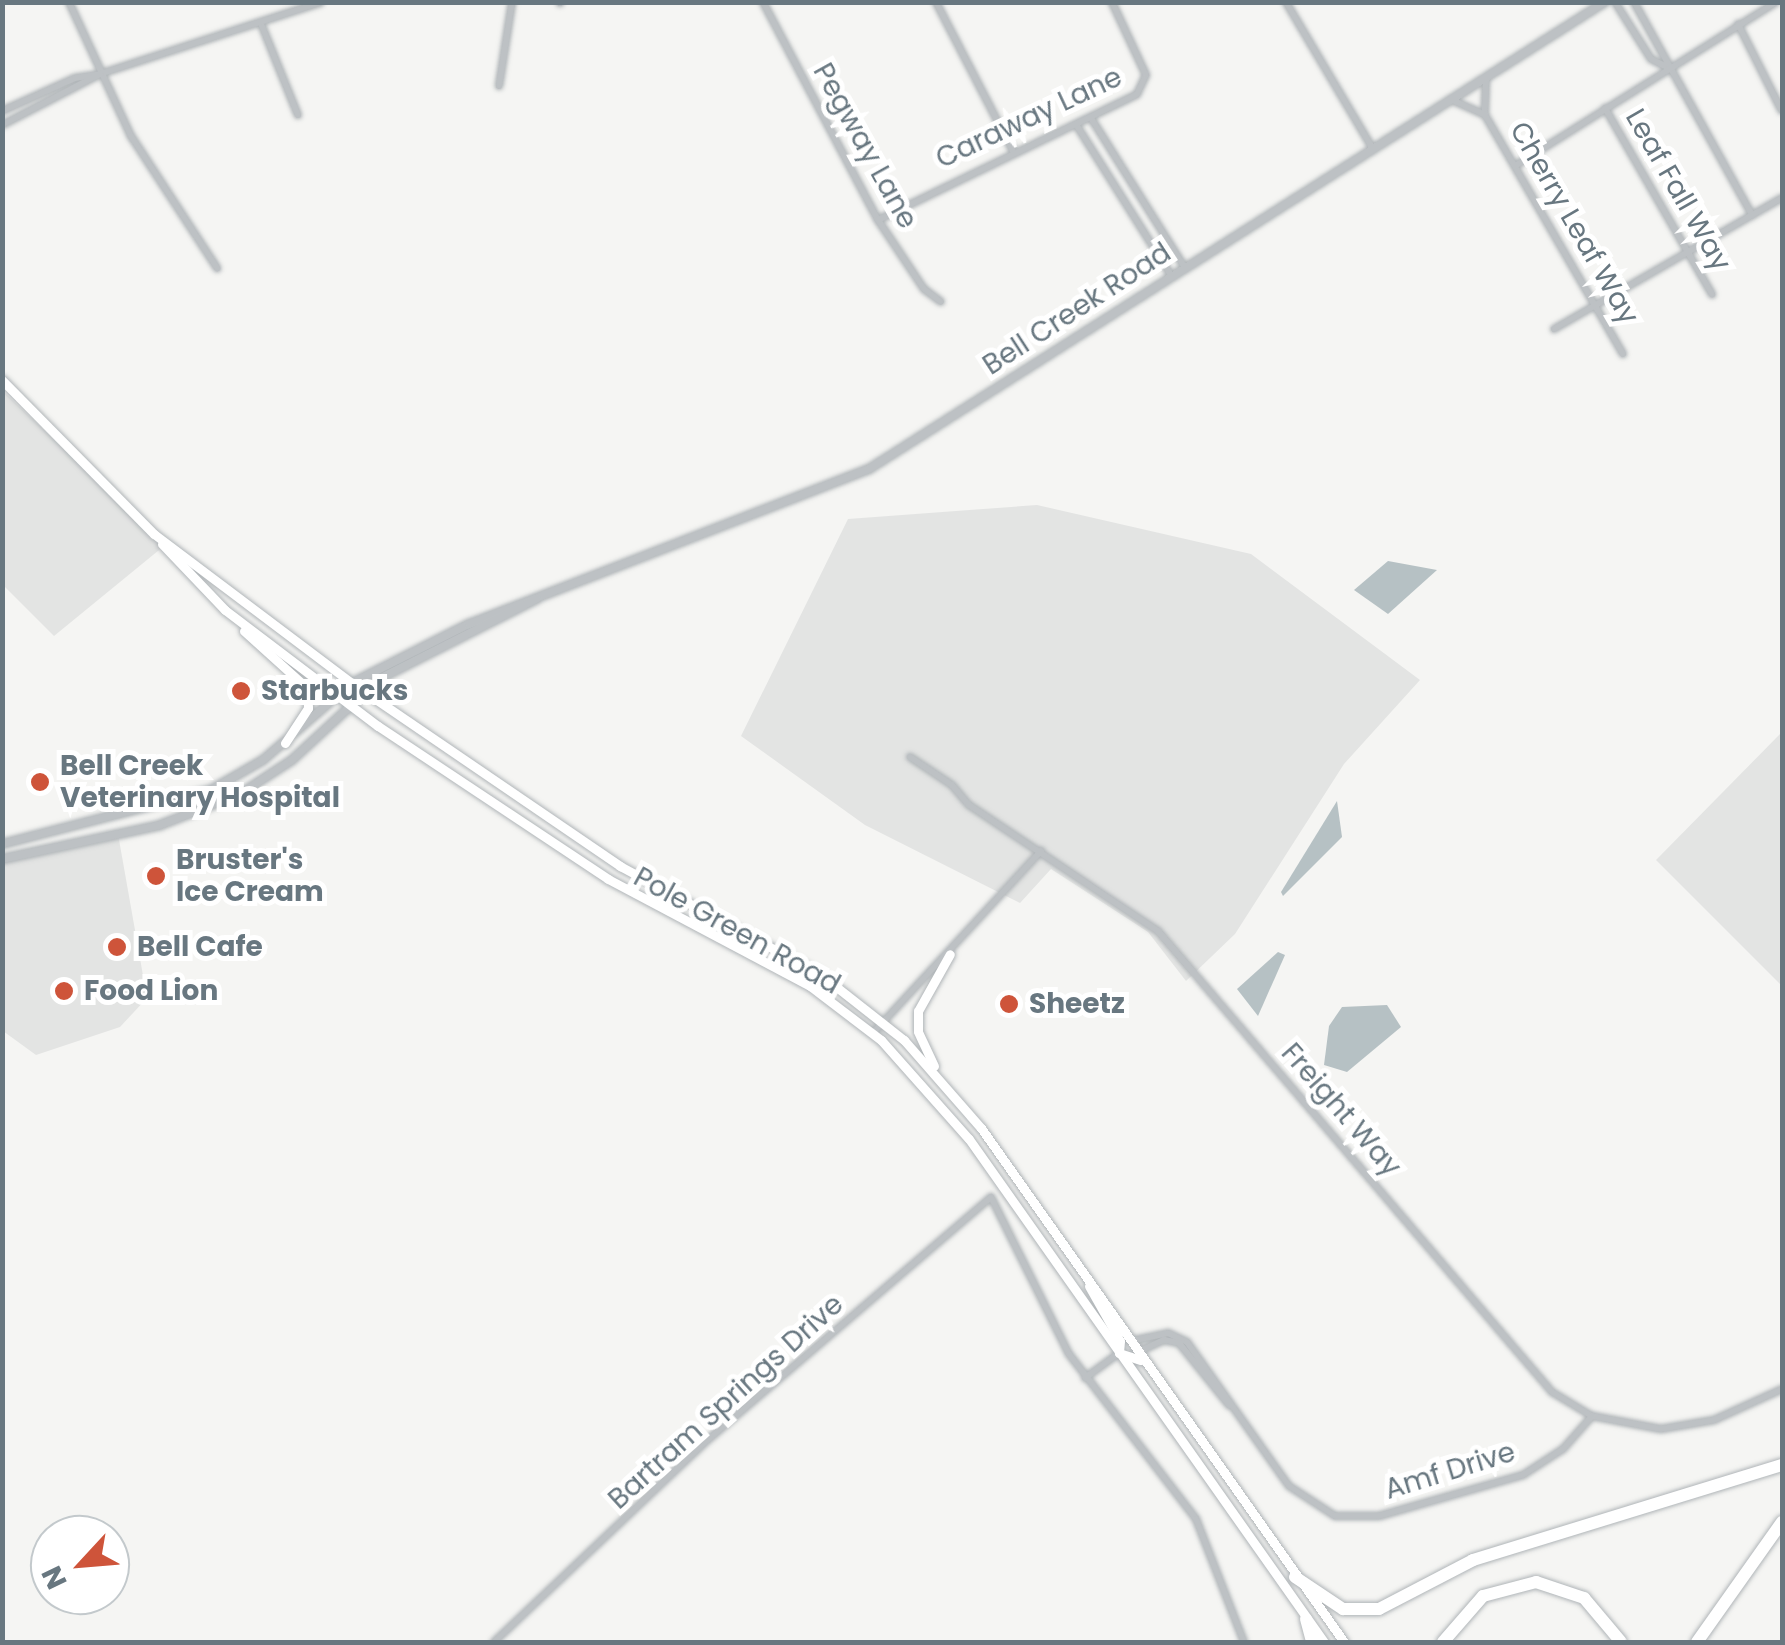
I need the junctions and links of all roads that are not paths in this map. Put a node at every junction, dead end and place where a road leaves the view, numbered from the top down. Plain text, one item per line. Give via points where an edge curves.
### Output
1 (69, 2) edge
2 (321, 2) edge
3 (512, 2) edge
4 (763, 2) edge
5 (936, 2) edge
6 (1112, 2) edge
7 (1286, 2) edge
8 (1605, 2) edge
9 (1615, 2) edge
10 (1634, 2) edge
11 (1776, 2) edge
12 (1738, 24) junction
13 (262, 26) junction
14 (1668, 68) junction
15 (100, 74) junction
16 (1486, 77) junction
17 (499, 86) dead end
18 (1451, 99) junction
19 (1605, 108) junction
20 (2, 111) edge
21 (1782, 111) edge
22 (298, 115) dead end
23 (1485, 115) junction
24 (1091, 118) junction
25 (2, 126) edge
26 (1077, 126) junction
27 (1373, 148) junction
28 (1014, 153) junction
29 (1515, 166) junction
30 (1782, 198) edge
31 (1752, 216) junction
32 (878, 220) junction
33 (1687, 252) junction
34 (1184, 266) junction
35 (217, 268) dead end
36 (1171, 275) junction
37 (1712, 294) dead end
38 (941, 302) dead end
39 (1595, 305) junction
40 (1554, 329) dead end
41 (1624, 354) dead end
42 (2, 380) edge
43 (154, 534) junction
44 (544, 595) junction
45 (225, 610) junction
46 (352, 683) junction
47 (364, 691) junction
48 (335, 696) junction
49 (350, 706) junction
50 (284, 744) junction
51 (910, 757) dead end
52 (2, 844) edge
53 (1041, 851) junction
54 (2, 859) edge
55 (950, 954) junction
56 (884, 1022) junction
57 (873, 1033) junction
58 (944, 1081) junction
59 (1087, 1280) junction
60 (1130, 1342) junction
61 (1119, 1353) junction
62 (1141, 1356) junction
63 (1085, 1378) junction
64 (1782, 1389) edge
65 (1592, 1416) junction
66 (1254, 1438) junction
67 (1782, 1466) edge
68 (1782, 1522) edge
69 (1295, 1577) junction
70 (1306, 1619) junction
71 (494, 1642) edge
72 (1244, 1642) edge
73 (1312, 1642) edge
74 (1324, 1642) edge
75 (1344, 1642) edge
76 (1444, 1642) edge
77 (1620, 1642) edge
78 (1698, 1642) edge

1 - 15 street
2 - 13 street
3 - 17 street
4 - 32 street, Pegway Lane
5 - 28 street
6 - 24 street, Caraway Lane via 1145,84
7 - 27 street
8 - 16 street, Bell Creek Road
9 - 14 street via 1651,59
10 - 14 street via 1665,50
11 - 12 street
12 - 14 street
12 - 21 street
13 - 15 street
13 - 22 street
14 - 19 street
14 - 31 street
15 - 20 street via 75,78
15 - 25 street
15 - 35 street via 152,172
16 - 18 street, Bell Creek Road
16 - 23 street, Cherry Leaf Way
18 - 23 street, Cherry Leaf Way
18 - 27 street, Bell Creek Road
19 - 29 street
19 - 33 street, Leaf Fall Way
23 - 29 street, Cherry Leaf Way
24 - 26 street, Caraway Lane
24 - 34 street
26 - 28 street, Caraway Lane
26 - 36 street
27 - 34 street, Bell Creek Road
28 - 32 street, Caraway Lane
29 - 39 street, Cherry Leaf Way
30 - 31 street
31 - 33 street
32 - 38 street, Pegway Lane via 924,289
33 - 37 street, Leaf Fall Way
33 - 39 street
34 - 36 street, Bell Creek Road
36 - 44 street, Bell Creek Road via 870,469
39 - 40 street
39 - 41 street, Cherry Leaf Way
42 - 43 main road, Pole Green Road
43 - 45 main road, Pole Green Road
43 - 46 main road, Pole Green Road
44 - 46 street, Bell Creek Road
44 - 47 street, Bell Creek Road
45 - 48 main road, Pole Green Road
45 - 50 main road via 306,688 308,708
46 - 47 main road, Pole Green Road
46 - 48 street, Bell Creek Road
47 - 49 street, Bell Creek Road
47 - 56 main road, Pole Green Road via 618,864 806,965
48 - 49 main road, Pole Green Road
48 - 50 street, Bell Creek Road
49 - 54 street, Bell Creek Road via 276,773 213,808
49 - 57 main road, Pole Green Road via 592,869 797,978
50 - 52 street, Bell Creek Road via 238,776 182,801
51 - 53 street, Freight Way
53 - 55 street
53 - 65 street, Freight Way via 1158,931 1532,1374
55 - 56 street
55 - 58 main road via 923,997 918,1020 922,1044
56 - 57 street
56 - 58 main road, Pole Green Road
57 - 61 main road, Pole Green Road via 950,1114
58 - 59 main road, Pole Green Road
59 - 60 main road, Pole Green Road
59 - 61 main road via 1120,1342
60 - 62 main road, Pole Green Road
60 - 66 street, Amf Drive via 1161,1333 1187,1342
61 - 62 main road
61 - 63 street
61 - 70 main road, Pole Green Road
62 - 66 street, Amf Drive via 1164,1340 1185,1347
62 - 69 main road, Pole Green Road
63 - 71 street, Bartram Springs Drive via 991,1197 710,1438 547,1599
63 - 72 street via 1182,1496
64 - 65 street via 1685,1427 1647,1429
65 - 66 street, Amf Drive via 1563,1449 1523,1475 1360,1518 1312,1507
67 - 69 highway via 1473,1560 1379,1609 1343,1609
68 - 78 highway
69 - 75 main road, Pole Green Road
70 - 73 highway
70 - 74 main road, Pole Green Road
76 - 77 highway via 1483,1596 1536,1582 1584,1598

